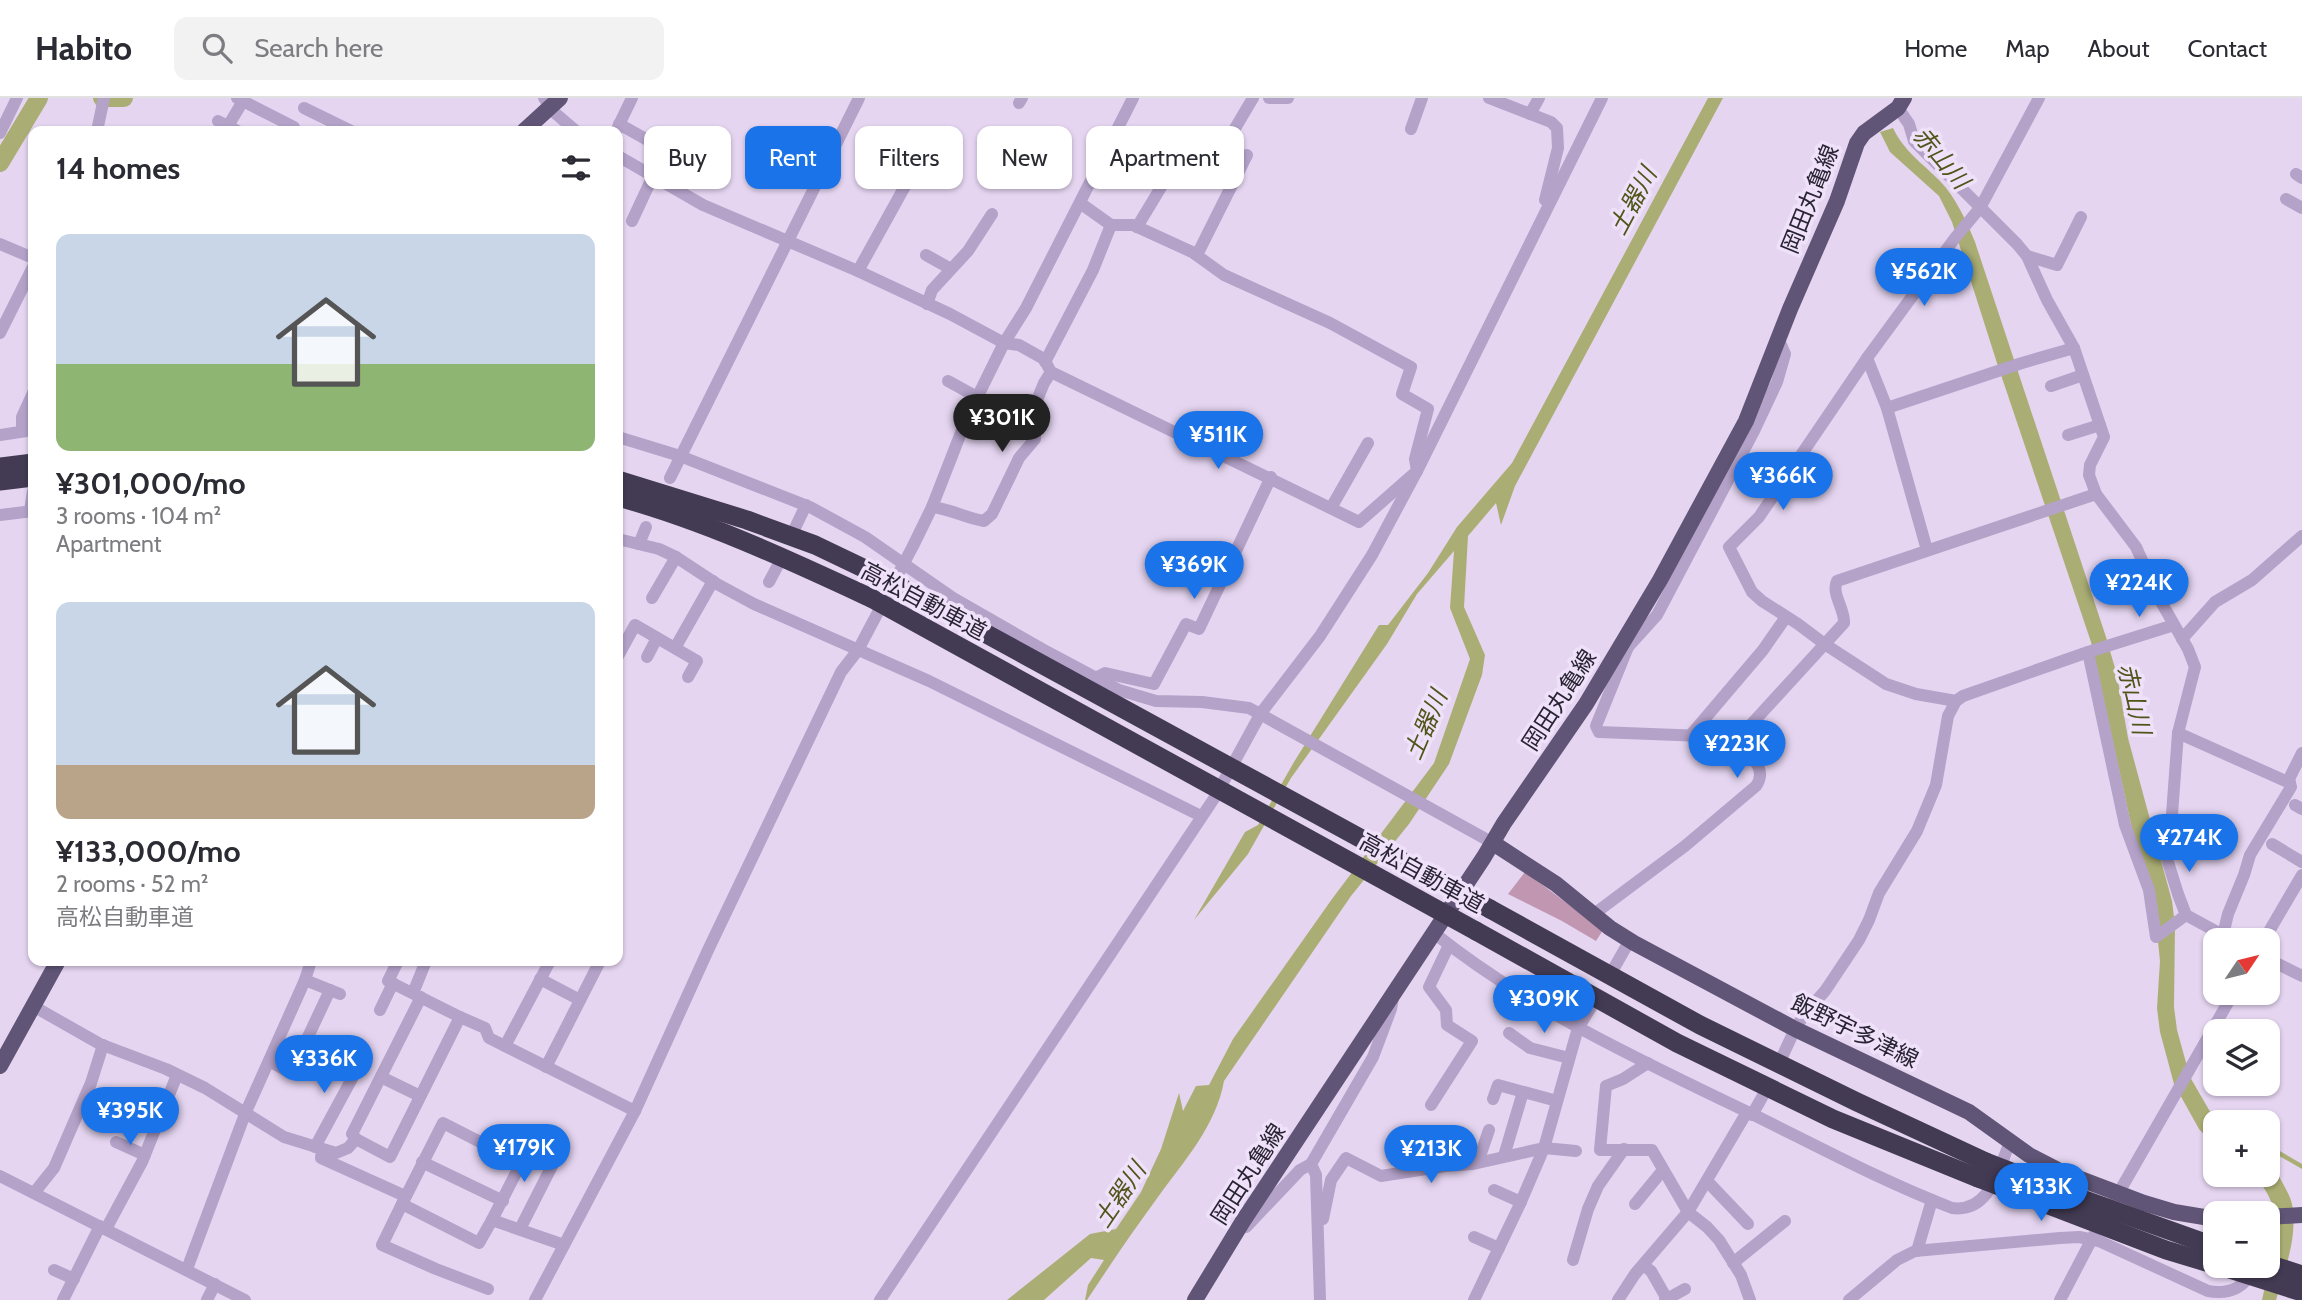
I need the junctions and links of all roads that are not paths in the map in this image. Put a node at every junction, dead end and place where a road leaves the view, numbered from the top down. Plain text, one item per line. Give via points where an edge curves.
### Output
1 (17, 98) edge
2 (632, 98) edge
3 (859, 98) edge
4 (1133, 98) edge
5 (1254, 98) edge
6 (1269, 98) edge
7 (1288, 98) edge
8 (1422, 98) edge
9 (1489, 98) edge
10 (1539, 98) edge
11 (1602, 98) edge
12 (2039, 98) edge
13 (240, 100) edge
14 (552, 100) edge
15 (103, 101) edge
16 (306, 103) edge
17 (1901, 103) edge
18 (1530, 114) junction
19 (98, 126) edge
20 (228, 126) edge
21 (288, 126) edge
22 (294, 126) edge
23 (343, 126) edge
24 (529, 126) edge
25 (570, 126) edge
26 (618, 126) edge
27 (1237, 126) edge
28 (1411, 129) dead end
29 (1, 130) edge
30 (623, 131) edge
31 (644, 140) edge
32 (1247, 155) dead end
33 (623, 159) edge
34 (644, 171) edge
35 (647, 189) edge
36 (675, 189) edge
37 (903, 189) edge
38 (1160, 189) edge
39 (2286, 199) dead end
40 (1080, 203) junction
41 (1549, 204) junction
42 (2302, 208) edge
43 (1976, 213) junction
44 (992, 214) dead end
45 (2081, 217) dead end
46 (632, 221) dead end
47 (1111, 225) junction
48 (1138, 227) junction
49 (788, 240) junction
50 (0, 244) edge
51 (926, 255) dead end
52 (1197, 255) junction
53 (28, 256) edge
54 (2027, 256) junction
55 (951, 269) junction
56 (858, 271) junction
57 (28, 277) edge
58 (927, 304) junction
59 (0, 333) edge
60 (1004, 343) junction
61 (2074, 348) junction
62 (1867, 358) junction
63 (1048, 367) junction
64 (2083, 375) junction
65 (948, 381) dead end
66 (2051, 386) dead end
67 (977, 397) junction
68 (28, 403) edge
69 (1887, 408) junction
70 (2100, 425) junction
71 (28, 430) edge
72 (0, 435) edge
73 (2068, 435) dead end
74 (623, 439) edge
75 (1368, 443) dead end
76 (680, 456) junction
77 (28, 464) edge
78 (0, 467) edge
79 (1417, 471) junction
80 (1271, 477) junction
81 (28, 478) edge
82 (670, 478) dead end
83 (0, 481) edge
84 (623, 482) edge
85 (2096, 494) junction
86 (623, 499) edge
87 (806, 505) junction
88 (932, 507) junction
89 (1331, 508) junction
90 (28, 512) edge
91 (0, 515) edge
92 (646, 527) dead end
93 (795, 528) dead end
94 (2302, 536) edge
95 (623, 540) edge
96 (639, 544) junction
97 (1927, 550) junction
98 (676, 557) junction
99 (902, 564) junction
100 (777, 567) dead end
101 (713, 581) junction
102 (769, 582) dead end
103 (652, 598) dead end
104 (1786, 617) junction
105 (2174, 625) junction
106 (623, 637) edge
107 (657, 638) junction
108 (2182, 639) junction
109 (1626, 644) junction
110 (1826, 645) junction
111 (675, 648) junction
112 (858, 650) junction
113 (2088, 652) junction
114 (646, 657) dead end
115 (688, 677) dead end
116 (1095, 678) junction
117 (1956, 701) junction
118 (1265, 715) junction
119 (2179, 733) junction
120 (1690, 736) junction
121 (1736, 741) junction
122 (2302, 754) edge
123 (2290, 783) junction
124 (1201, 816) junction
125 (1493, 843) junction
126 (2273, 844) dead end
127 (2302, 862) edge
128 (2302, 874) edge
129 (1594, 914) junction
130 (2183, 918) junction
131 (2207, 928) edge
132 (2228, 928) edge
133 (2271, 928) edge
134 (1434, 933) junction
135 (1630, 940) junction
136 (1449, 945) junction
137 (2280, 965) edge
138 (55, 966) edge
139 (309, 966) edge
140 (396, 966) edge
141 (425, 966) edge
142 (547, 966) edge
143 (597, 966) edge
144 (1614, 968) dead end
145 (2302, 976) edge
146 (305, 979) junction
147 (540, 979) junction
148 (393, 983) junction
149 (1393, 994) junction
150 (417, 995) junction
151 (580, 1000) junction
152 (1593, 1004) dead end
153 (2227, 1005) edge
154 (33, 1006) junction
155 (380, 1010) dead end
156 (460, 1017) junction
157 (1578, 1028) junction
158 (1795, 1029) junction
159 (1509, 1033) dead end
160 (103, 1045) junction
161 (505, 1046) junction
162 (329, 1053) dead end
163 (1783, 1055) dead end
164 (1569, 1058) junction
165 (269, 1061) junction
166 (1648, 1063) junction
167 (0, 1066) edge
168 (546, 1067) junction
169 (177, 1075) junction
170 (381, 1077) junction
171 (1523, 1092) junction
172 (1765, 1092) dead end
173 (419, 1096) junction
174 (1493, 1099) dead end
175 (1557, 1101) junction
176 (1431, 1105) dead end
177 (635, 1111) junction
178 (1749, 1113) junction
179 (245, 1114) junction
180 (1489, 1130) dead end
181 (356, 1139) junction
182 (116, 1142) dead end
183 (2010, 1142) junction
184 (319, 1148) junction
185 (1544, 1148) junction
186 (1624, 1149) junction
187 (1576, 1151) dead end
188 (558, 1154) dead end
189 (145, 1155) junction
190 (1504, 1156) junction
191 (422, 1162) junction
192 (1478, 1162) junction
193 (1311, 1164) junction
194 (1663, 1170) junction
195 (1982, 1170) junction
196 (0, 1176) edge
197 (1707, 1181) junction
198 (1494, 1190) dead end
199 (34, 1193) junction
200 (2118, 1194) junction
201 (403, 1200) junction
202 (1931, 1200) junction
203 (503, 1201) junction
204 (1521, 1202) junction
205 (1635, 1204) dead end
206 (1688, 1212) junction
207 (2299, 1215) edge
208 (2203, 1217) edge
209 (492, 1220) junction
210 (1786, 1221) dead end
211 (2280, 1221) edge
212 (1748, 1224) dead end
213 (103, 1227) junction
214 (520, 1230) junction
215 (1320, 1236) junction
216 (1474, 1237) dead end
217 (2091, 1240) junction
218 (2203, 1242) edge
219 (1229, 1244) junction
220 (564, 1245) junction
221 (1499, 1248) junction
222 (1917, 1251) junction
223 (1573, 1260) dead end
224 (2203, 1261) edge
225 (1733, 1263) junction
226 (1643, 1265) junction
227 (2280, 1268) edge
228 (187, 1269) junction
229 (54, 1270) dead end
230 (2302, 1274) edge
231 (2248, 1278) edge
232 (2257, 1278) edge
233 (74, 1279) junction
234 (215, 1284) junction
235 (488, 1289) dead end
236 (1685, 1289) dead end
237 (2302, 1292) edge
238 (1666, 1299) edge
239 (64, 1300) edge
240 (207, 1300) edge
241 (245, 1300) edge
242 (535, 1300) edge
243 (880, 1300) edge
244 (1195, 1300) edge
245 (1321, 1300) edge
246 (1475, 1300) edge
247 (1618, 1300) edge
248 (1750, 1300) edge
249 (1849, 1300) edge
250 (2060, 1300) edge
251 (2297, 1300) edge

1 - 29 street
2 - 26 street
3 - 49 street
4 - 40 street
5 - 27 street
6 - 7 street
8 - 28 street
9 - 18 street
10 - 18 street
11 - 41 street
12 - 43 street
13 - 20 street
13 - 21 street
14 - 24 main road
14 - 25 street via 555,113
15 - 19 street
16 - 22 street
16 - 23 street
17 - 43 street via 1914,141
17 - 109 main road, 岡田丸亀線 via 1857,143 1746,421
18 - 41 street via 1551,122 1559,135 1544,200
30 - 31 street
32 - 52 street
33 - 34 street
35 - 46 street
36 - 49 street
37 - 56 street
38 - 48 street
39 - 42 street
40 - 47 street
40 - 60 street
41 - 79 street
43 - 54 street
43 - 62 street
44 - 55 street
45 - 54 street via 2057,265
47 - 48 street
47 - 63 street
48 - 52 street
49 - 56 street
49 - 76 street
50 - 53 street
51 - 55 street
52 - 79 street via 1224,275 1331,323 1411,367 1402,394 1429,409 1415,459
54 - 61 street
55 - 58 street via 932,290
56 - 58 street
57 - 59 street
58 - 60 street
60 - 63 street via 1019,345
60 - 67 street
61 - 64 street
61 - 69 street
62 - 69 street
62 - 104 street via 1759,517 1729,548 1752,592
63 - 80 street
63 - 88 street via 1035,405 1035,439 1019,458 992,514 984,521
64 - 66 street
64 - 70 street
65 - 67 street
67 - 88 street
68 - 71 street via 22,416
69 - 97 street
70 - 73 street
70 - 85 street via 2104,437 2090,465
71 - 72 street
74 - 76 street
75 - 89 street
76 - 82 street
76 - 87 street
77 - 78 highway
79 - 89 street via 1359,522
79 - 118 street via 1365,567
80 - 89 street
80 - 116 street via 1199,629 1186,624 1154,684 1105,673
81 - 83 highway
84 - 195 highway, 高松自動車道, bridge via 815,545 884,578 1700,1025
85 - 97 street
85 - 105 street via 2136,547
86 - 195 highway, 高松自動車道, bridge via 683,517 871,598 1677,1043 1833,1119
87 - 93 street
87 - 99 street via 865,537
88 - 99 street
90 - 91 street
92 - 96 street
94 - 108 street via 2258,575 2215,602
95 - 96 street
96 - 98 street
97 - 110 street via 1837,581 1844,623
98 - 101 street
98 - 103 street
99 - 112 street
99 - 116 street
100 - 102 street
101 - 111 street
101 - 112 street
104 - 110 street
104 - 120 street
105 - 108 street
105 - 113 street
106 - 107 street via 635,625
107 - 111 street
107 - 114 street
108 - 119 street via 2195,667
109 - 120 street via 1596,726 1599,732
109 - 125 main road, 岡田丸亀線
110 - 117 street via 1886,684
110 - 121 street
111 - 115 street via 697,661
112 - 124 street
112 - 177 street via 835,684
113 - 117 street
113 - 130 street via 2125,825 2149,890 2156,937
116 - 118 street via 1156,701 1230,704
117 - 158 street via 1948,716 1936,785 1917,831 1879,892 1859,940
118 - 124 street
118 - 125 street
119 - 123 street
119 - 130 street via 2171,828 2162,843
120 - 121 street
121 - 129 street via 1758,765 1761,780 1685,846
122 - 123 street
123 - 132 street via 2250,855 2228,914
124 - 243 street
125 - 129 main road, 飯野宇多津線
125 - 134 main road, 岡田丸亀線
126 - 127 street
128 - 133 street
129 - 135 main road, 飯野宇多津線
130 - 131 street
134 - 136 street
134 - 149 main road, 岡田丸亀線
135 - 144 street
135 - 158 main road, 飯野宇多津線
136 - 157 street
136 - 176 street via 1429,987 1446,1010 1447,1025 1472,1041
137 - 145 street
138 - 154 main road
139 - 146 street
140 - 148 street via 388,981
141 - 150 street
142 - 147 street
143 - 151 street
146 - 165 street
146 - 165 street via 335,992 290,1073
147 - 151 street
147 - 161 street
148 - 150 street
148 - 155 street
149 - 193 street via 1373,1057
149 - 219 main road, 岡田丸亀線
150 - 156 street
150 - 170 street
151 - 168 street
152 - 157 street
153 - 200 street
154 - 160 street
154 - 167 main road
156 - 161 street via 485,1028 489,1038
156 - 173 street
157 - 164 street
157 - 166 street
158 - 163 street
158 - 183 main road, 飯野宇多津線 via 1969,1112
159 - 164 street via 1530,1048
160 - 169 street
160 - 199 street via 54,1168
161 - 168 street
162 - 184 street via 360,1064 331,1108
164 - 175 street
165 - 179 street
166 - 178 street
166 - 186 street via 1606,1086 1600,1150
168 - 177 street
169 - 179 street
169 - 189 street
170 - 173 street
170 - 181 street via 352,1135
171 - 174 street via 1498,1085
171 - 175 street
171 - 190 street
172 - 178 street
173 - 181 street via 390,1157
175 - 185 street
177 - 220 street
178 - 197 street
178 - 202 street
179 - 184 street via 284,1137
179 - 228 street
180 - 192 street
181 - 184 street via 336,1153
182 - 189 street
183 - 200 main road, 飯野宇多津線 via 2062,1172
183 - 202 street via 1982,1200 1964,1210
184 - 201 street via 321,1158
185 - 187 street
185 - 190 street
185 - 204 street
186 - 194 street via 1652,1150
186 - 223 street via 1598,1186
188 - 214 street
189 - 213 street
190 - 192 street
191 - 201 street
191 - 203 street
191 - 203 street via 443,1123 521,1163
192 - 215 street via 1381,1176 1346,1158 1331,1180
193 - 215 street via 1316,1175
193 - 219 street
194 - 205 street
194 - 206 street
195 - 218 highway, 高松自動車道, bridge
195 - 224 highway, 高松自動車道, bridge via 2166,1250
196 - 199 street
197 - 206 street
197 - 212 street
198 - 204 street
199 - 213 street
200 - 208 main road, 飯野宇多津線
200 - 217 street
201 - 209 street via 479,1242
201 - 235 street via 382,1245
202 - 222 street
203 - 209 street
204 - 221 street
206 - 225 street via 1719,1240
206 - 226 street
207 - 211 main road
209 - 214 street
210 - 225 street
213 - 228 street
213 - 233 street
214 - 220 street
215 - 245 street
216 - 221 street
217 - 222 street via 2060,1238
217 - 231 street via 2208,1291 2236,1290
217 - 250 street
219 - 244 main road, 岡田丸亀線
220 - 242 street
221 - 246 street
222 - 249 street via 1897,1260
225 - 248 street
226 - 238 street
226 - 247 street
227 - 230 highway, bridge
228 - 234 street
229 - 233 street
230 - 251 street
232 - 237 highway, 高松自動車道, bridge
233 - 239 street
234 - 240 street
234 - 241 street
236 - 238 street

